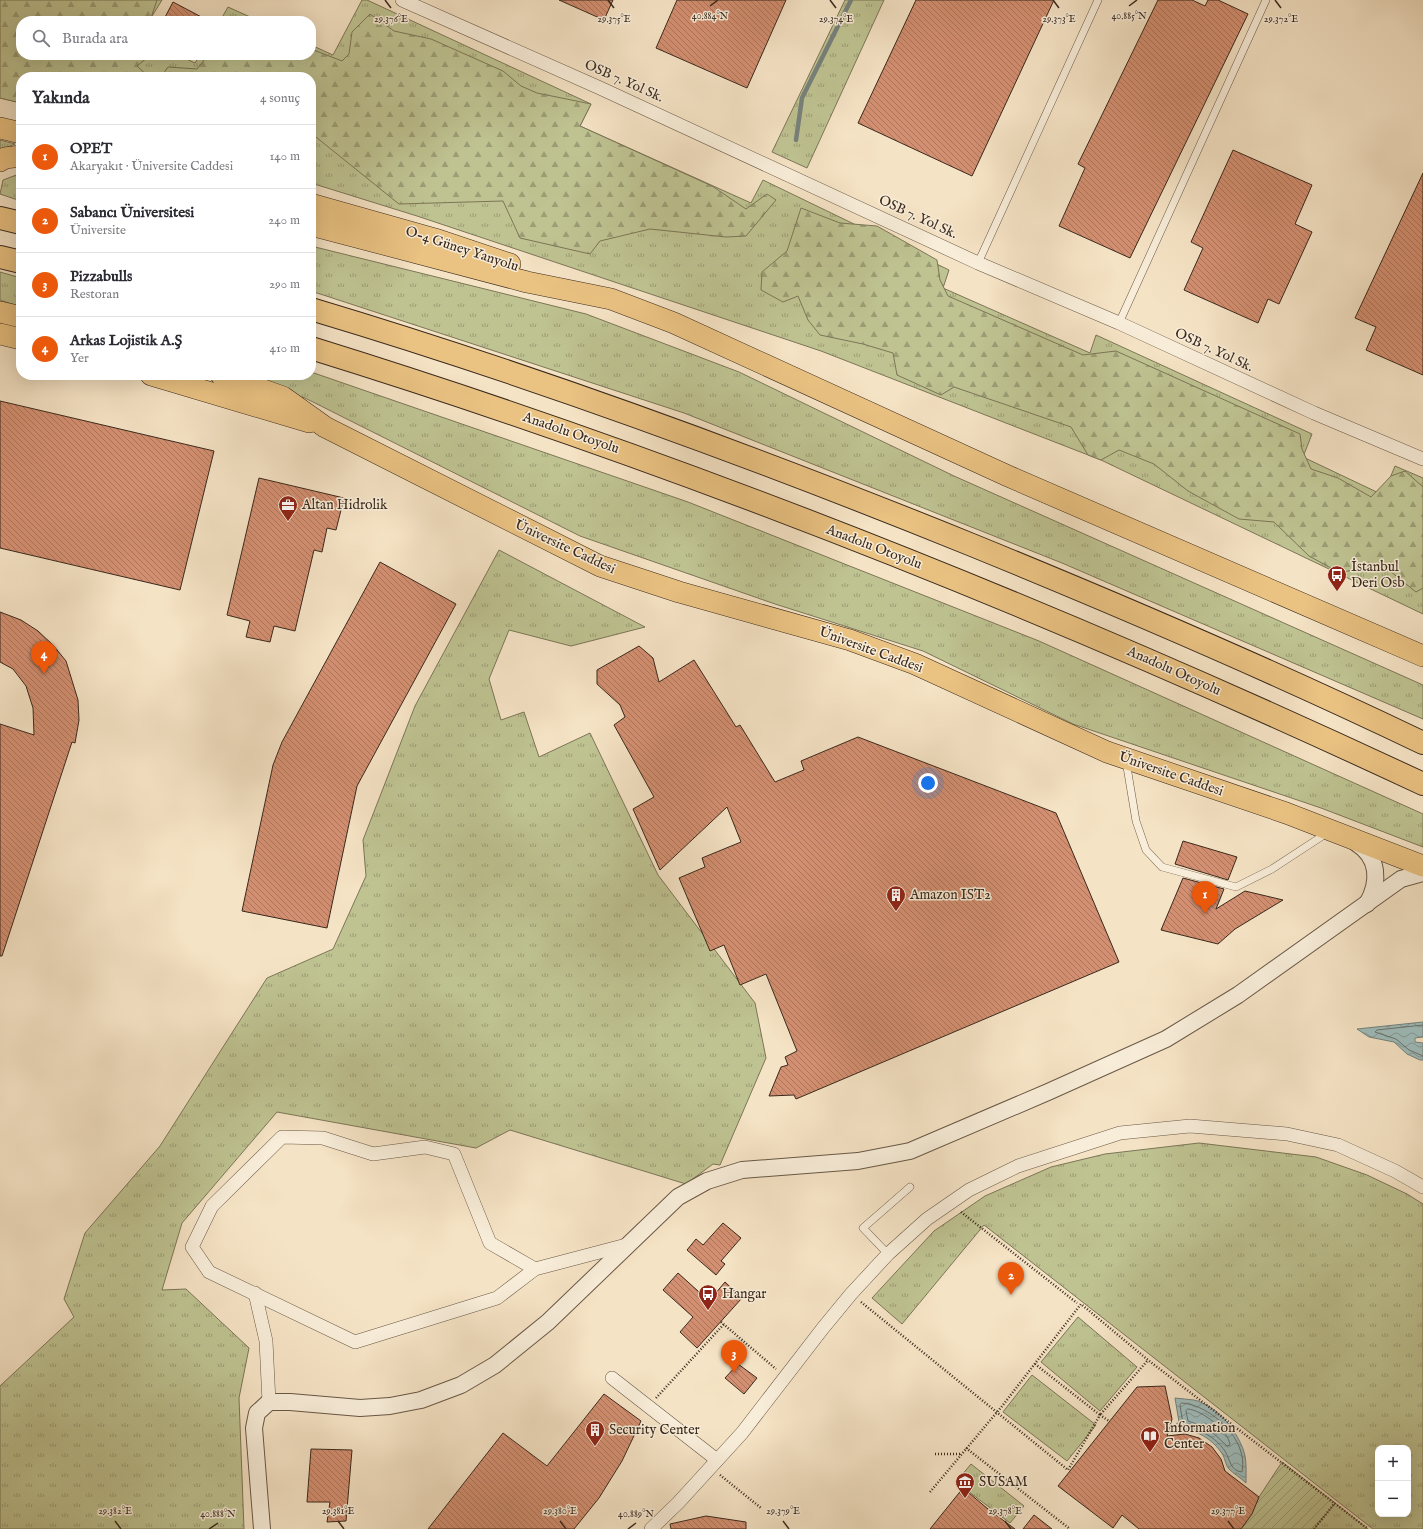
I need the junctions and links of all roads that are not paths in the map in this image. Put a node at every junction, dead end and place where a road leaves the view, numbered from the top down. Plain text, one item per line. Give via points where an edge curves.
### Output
1 (402, 0) edge
2 (1098, 0) edge
3 (1266, 0) edge
4 (0, 128) edge
5 (16, 132) edge
6 (16, 157) edge
7 (0, 161) edge
8 (316, 205) edge
9 (0, 218) edge
10 (16, 222) edge
11 (316, 226) edge
12 (0, 257) edge
13 (16, 261) edge
14 (978, 263) junction
15 (611, 299) junction
16 (316, 311) edge
17 (0, 312) edge
18 (16, 316) edge
19 (1119, 323) junction
20 (0, 334) edge
21 (16, 338) edge
22 (316, 350) edge
23 (168, 380) edge
24 (235, 380) edge
25 (325, 427) junction
26 (1423, 459) edge
27 (1423, 656) edge
28 (1423, 743) edge
29 (1125, 758) junction
30 (1423, 784) edge
31 (1337, 833) junction
32 (1423, 866) edge
33 (1423, 873) edge
34 (1365, 907) junction
35 (1423, 1187) edge
36 (910, 1188) dead end
37 (630, 1244) junction
38 (888, 1254) junction
39 (535, 1269) junction
40 (255, 1293) junction
41 (612, 1378) dead end
42 (269, 1402) junction
43 (713, 1464) junction
44 (262, 1529) edge
45 (652, 1529) edge

1 - 14 street, OSB 7. Yol Sk. via 600,88
2 - 14 lane
3 - 19 lane
4 - 5 main road
6 - 7 main road
8 - 15 main road, O-4 Güney Yanyolu via 435,239
9 - 10 highway
11 - 15 main road via 528,282
12 - 13 highway
14 - 19 street, OSB 7. Yol Sk.
15 - 27 main road via 674,323 1008,476
16 - 28 highway via 514,372 885,510 1148,618
17 - 18 main road
19 - 26 street, OSB 7. Yol Sk. via 1314,413
20 - 21 main road
22 - 30 highway, Anadolu Otoyolu via 604,445 898,556 1138,655
23 - 25 main road
24 - 25 main road via 283,397
25 - 29 main road, Üniversite Caddesi via 600,566 857,643 915,664 1062,732
29 - 31 main road, Üniversite Caddesi
29 - 31 lane via 1136,821 1146,850 1162,867 1236,886
31 - 32 main road, Üniversite Caddesi
31 - 34 street via 1362,847 1372,859 1376,880 1374,892
33 - 34 street via 1402,879
34 - 37 street via 1238,995 1166,1039 910,1151 858,1161 742,1170 707,1181 678,1198
35 - 38 street via 1395,1171 1338,1146 1287,1134 1190,1126 1120,1133 1018,1166 969,1190 928,1219
36 - 38 lane via 864,1228
37 - 39 street
37 - 42 street via 548,1322 495,1365 460,1385 421,1400 390,1406 360,1408
38 - 43 street via 851,1294 742,1433
39 - 40 street via 497,1298 355,1342
39 - 40 street via 490,1243 454,1154 425,1147 373,1154 323,1138 282,1137 212,1206 192,1247 209,1272
40 - 42 street via 266,1341
41 - 43 street
42 - 44 street via 257,1412 254,1428
43 - 45 street

